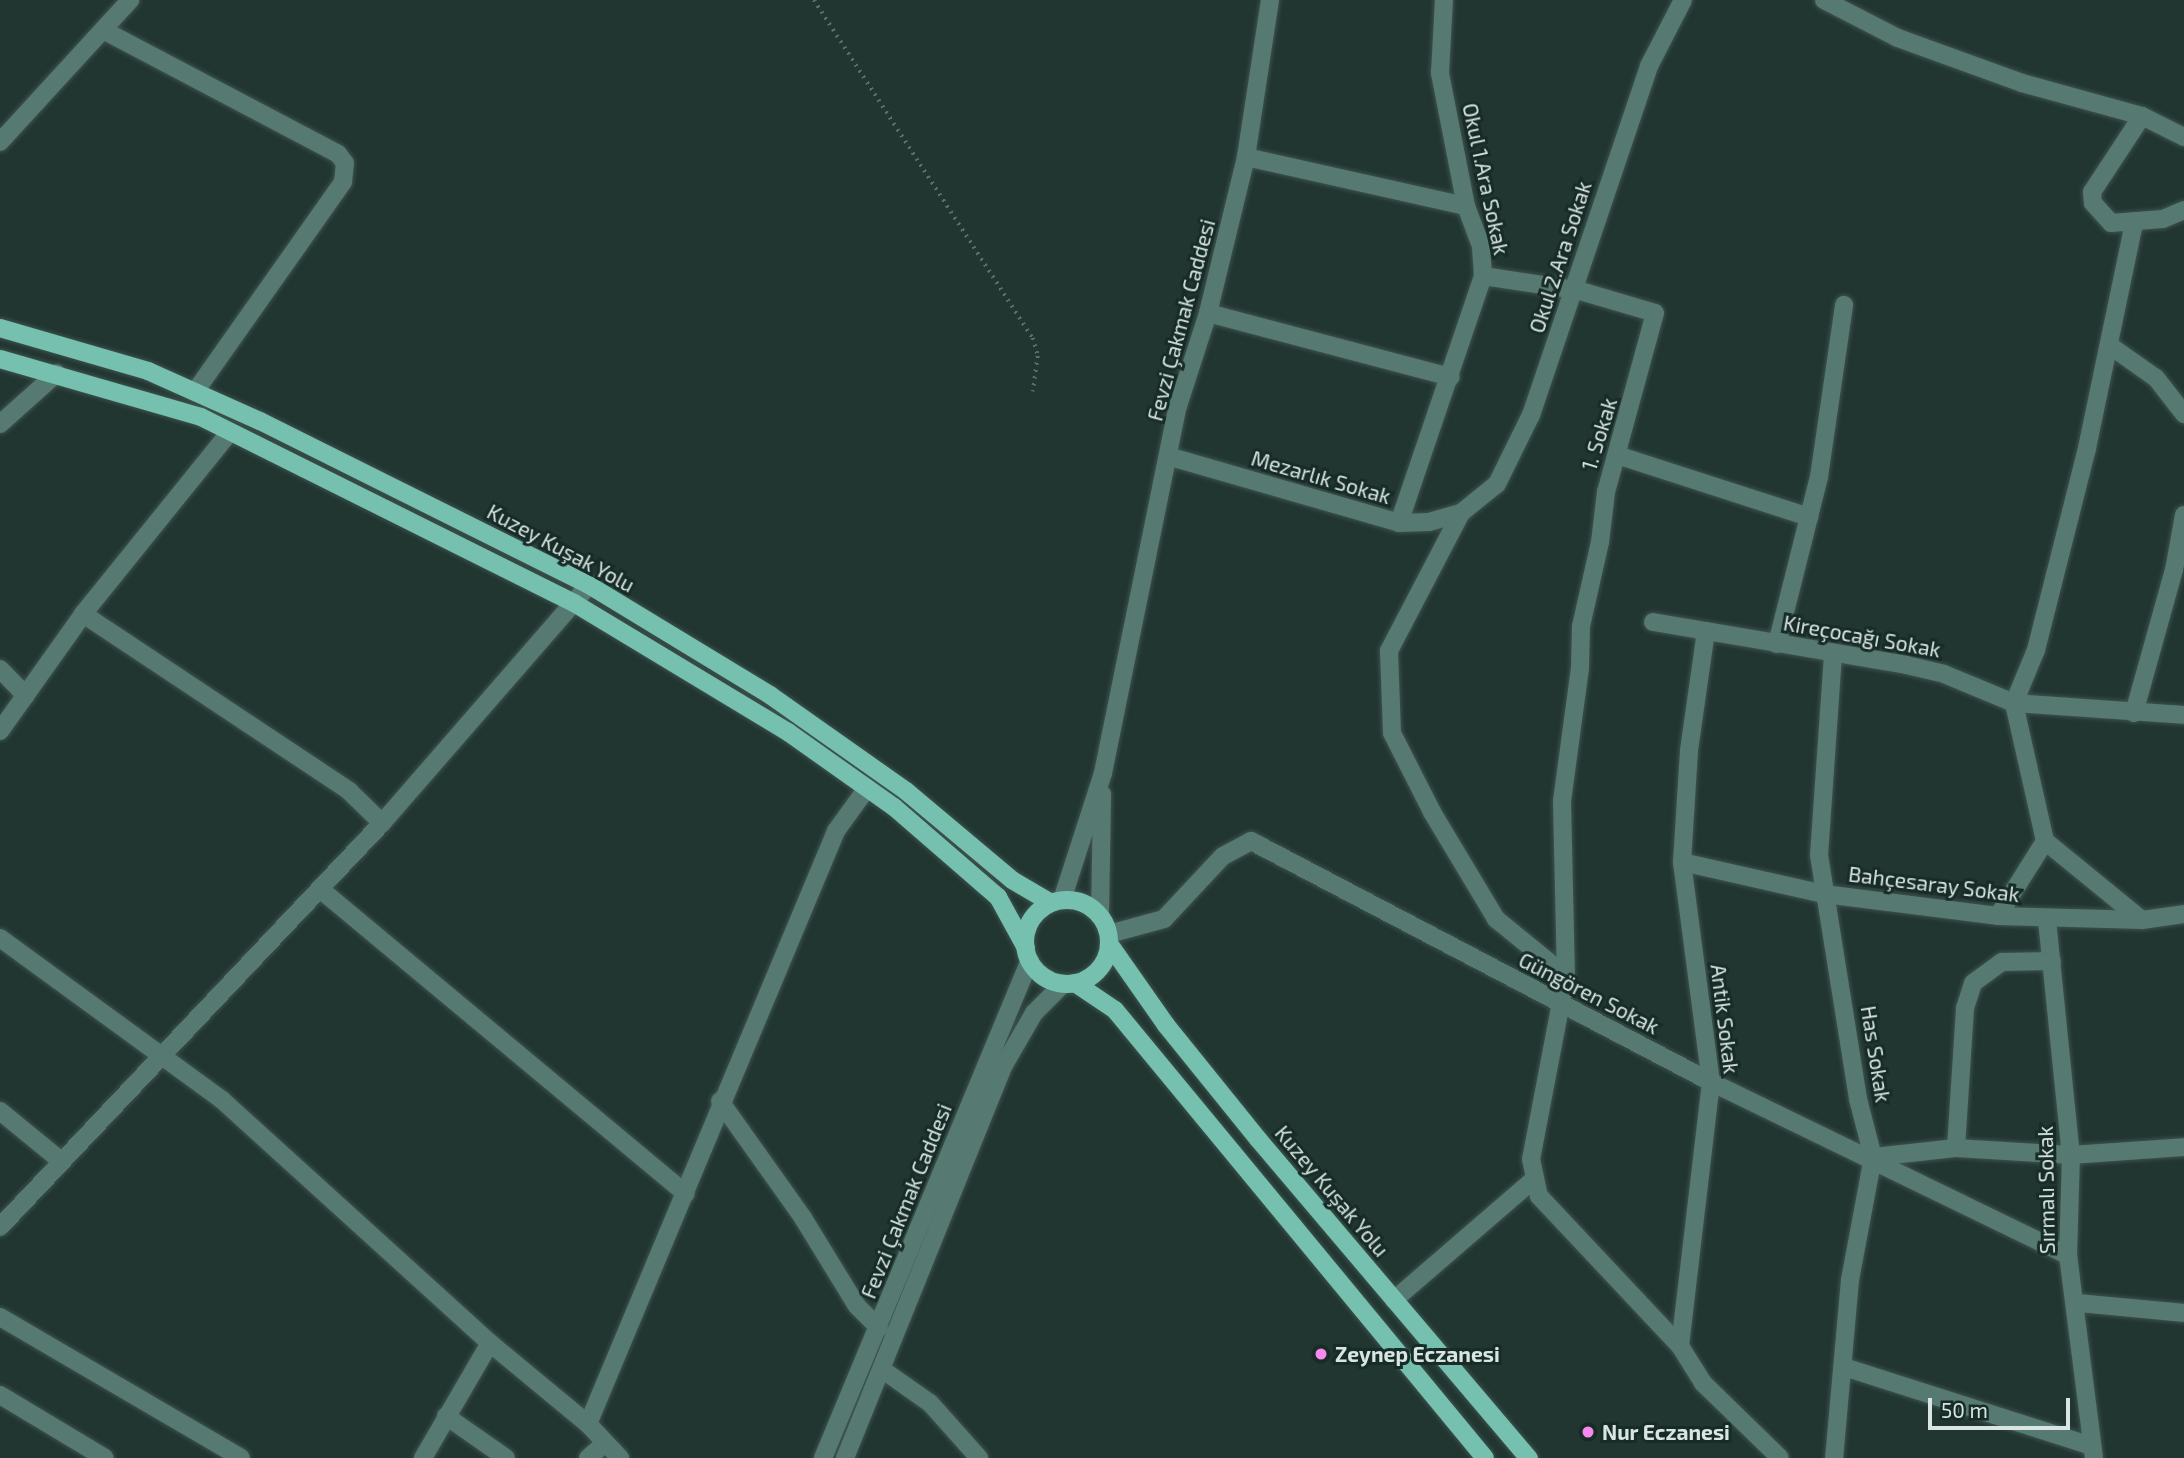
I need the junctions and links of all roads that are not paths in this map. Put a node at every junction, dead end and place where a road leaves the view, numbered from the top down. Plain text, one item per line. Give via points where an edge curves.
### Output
1 (131, 0) edge
2 (1270, 0) edge
3 (1444, 0) edge
4 (1683, 0) edge
5 (1824, 0) edge
6 (103, 30) junction
7 (2142, 116) junction
8 (2184, 137) edge
9 (0, 142) edge
10 (1246, 158) junction
11 (1466, 206) junction
12 (2184, 210) edge
13 (2134, 223) junction
14 (1483, 276) junction
15 (1577, 290) junction
16 (1844, 304) dead end
17 (1208, 313) junction
18 (0, 328) edge
19 (2109, 345) junction
20 (0, 359) edge
21 (57, 373) junction
22 (1451, 377) junction
23 (195, 392) junction
24 (2184, 414) edge
25 (0, 424) edge
26 (230, 432) junction
27 (1617, 455) junction
28 (1171, 457) junction
29 (1461, 513) junction
30 (2184, 515) edge
31 (1809, 517) junction
32 (1399, 523) junction
33 (589, 585) junction
34 (574, 603) junction
35 (83, 614) junction
36 (1653, 622) dead end
37 (1706, 631) junction
38 (1777, 644) junction
39 (1833, 655) junction
40 (0, 669) edge
41 (26, 696) junction
42 (2014, 703) junction
43 (2134, 713) junction
44 (2184, 715) edge
45 (0, 730) edge
46 (1103, 773) junction
47 (867, 788) junction
48 (382, 822) junction
49 (2045, 841) junction
50 (1682, 862) junction
51 (320, 889) junction
52 (1824, 894) junction
53 (1056, 901) junction
54 (1100, 914) junction
55 (2184, 914) edge
56 (1998, 916) junction
57 (2048, 920) junction
58 (2142, 920) junction
59 (0, 938) edge
60 (1109, 940) junction
61 (1028, 954) junction
62 (2052, 961) junction
63 (1566, 976) junction
64 (1069, 983) junction
65 (1563, 1004) junction
66 (160, 1055) junction
67 (1711, 1082) junction
68 (720, 1101) junction
69 (0, 1111) edge
70 (2184, 1147) edge
71 (1955, 1148) junction
72 (2071, 1155) junction
73 (1873, 1157) junction
74 (61, 1161) junction
75 (1533, 1180) junction
76 (687, 1194) junction
77 (0, 1227) edge
78 (2068, 1255) junction
79 (1394, 1300) junction
80 (2078, 1303) junction
81 (2184, 1313) edge
82 (0, 1317) edge
83 (879, 1328) junction
84 (490, 1343) junction
85 (1681, 1346) junction
86 (1844, 1367) junction
87 (883, 1370) junction
88 (0, 1395) edge
89 (446, 1416) junction
90 (588, 1424) junction
91 (605, 1443) junction
92 (2092, 1452) edge
93 (105, 1458) edge
94 (241, 1458) edge
95 (423, 1458) edge
96 (506, 1458) edge
97 (588, 1458) edge
98 (620, 1458) edge
99 (823, 1458) edge
100 (845, 1458) edge
101 (979, 1458) edge
102 (1485, 1458) edge
103 (1529, 1458) edge
104 (1780, 1458) edge
105 (1834, 1458) edge

1 - 6 street
2 - 10 street, Fevzi Çakmak Caddesi
3 - 11 street, Okul 1.Ara Sokak via 1440,73
4 - 15 street, Okul 2.Ara Sokak via 1649,66 1615,156
5 - 7 street via 1898,38 2022,83
6 - 9 street
6 - 23 street via 338,154 345,163 343,181
7 - 8 street
7 - 13 street via 2092,192 2100,215 2111,223
10 - 11 street
10 - 17 street, Fevzi Çakmak Caddesi
11 - 14 street, Okul 1.Ara Sokak via 1481,246
12 - 13 street
13 - 19 street
14 - 15 street
14 - 22 street, Okul 1.Ara Sokak
15 - 27 street, 1. Sokak via 1655,313
15 - 29 street, Okul 2.Ara Sokak via 1512,457 1497,484
16 - 31 street via 1825,445
17 - 22 street
17 - 28 street, Fevzi Çakmak Caddesi via 1178,406
18 - 23 main road, Kuzey Kuşak Yolu via 148,371
19 - 24 street via 2156,377
19 - 42 street via 2036,650
20 - 21 main road, Kuzey Kuşak Yolu
21 - 25 street
21 - 26 main road, Kuzey Kuşak Yolu via 201,417
22 - 32 street, Okul 1.Ara Sokak
23 - 33 main road, Kuzey Kuşak Yolu
26 - 34 main road, Kuzey Kuşak Yolu
26 - 35 street
27 - 31 street
27 - 63 street, 1. Sokak via 1581,626 1580,668 1562,802
28 - 32 street, Mezarlık Sokak
28 - 46 street, Fevzi Çakmak Caddesi
29 - 32 street, Mezarlık Sokak via 1429,522
29 - 63 street via 1389,652 1392,733 1432,812 1496,919
30 - 43 street via 2174,570
31 - 38 street
33 - 34 street
33 - 53 main road, Kuzey Kuşak Yolu via 770,695 906,791 1012,880
34 - 47 main road, Kuzey Kuşak Yolu via 788,732
34 - 48 street
35 - 41 street
35 - 48 street via 349,791
36 - 37 street, Kireçocağı Sokak
37 - 38 street, Kireçocağı Sokak
37 - 50 street, Antik Sokak via 1689,751
38 - 39 street, Kireçocağı Sokak
39 - 42 street, Kireçocağı Sokak via 1944,674
39 - 52 street, Has Sokak via 1818,822
40 - 41 street
41 - 45 street
42 - 43 street, Kireçocağı Sokak
42 - 49 street
43 - 44 street, Kireçocağı Sokak
46 - 53 street
46 - 54 street
47 - 61 main road, Kuzey Kuşak Yolu via 998,897
47 - 68 street via 836,831
48 - 51 street
49 - 56 street
49 - 58 street
50 - 52 street, Bahçesaray Sokak
50 - 67 street, Antik Sokak
51 - 66 street
51 - 76 street
52 - 56 street, Bahçesaray Sokak
52 - 73 street, Has Sokak via 1858,1098
53 - 54 main road via 1083,902
53 - 61 main road via 1031,921
54 - 60 main road
55 - 58 street, Bahçesaray Sokak
56 - 57 street, Bahçesaray Sokak
57 - 58 street, Bahçesaray Sokak
57 - 62 street, Sırmalı Sokak
59 - 66 street
60 - 64 main road via 1098,969
60 - 65 street, Güngören Sokak via 1164,919 1223,856 1251,841
60 - 79 main road, Kuzey Kuşak Yolu via 1166,1025
61 - 64 main road via 1049,980
61 - 83 street, Fevzi Çakmak Caddesi
62 - 71 street via 2002,962 1973,983 1965,1008
62 - 72 street, Sırmalı Sokak
63 - 65 street, 1. Sokak
64 - 87 street via 1034,1013 1004,1065
64 - 102 main road via 1115,1010
65 - 67 street, Güngören Sokak
65 - 75 street, 1. Sokak via 1531,1159
66 - 74 street
66 - 84 street via 222,1100
67 - 73 street, Güngören Sokak
67 - 85 street, Antik Sokak
68 - 76 street
68 - 83 street via 803,1218 857,1306
69 - 74 street
70 - 72 street
71 - 72 street
71 - 73 street
72 - 78 street, Sırmalı Sokak
73 - 78 street, Güngören Sokak
73 - 86 street, Has Sokak via 1850,1280
74 - 77 street
75 - 79 street
75 - 85 street via 1539,1196
76 - 90 street
78 - 80 street, Sırmalı Sokak
79 - 103 main road, Kuzey Kuşak Yolu
80 - 81 street
80 - 92 street, Sırmalı Sokak
82 - 94 street
83 - 99 street, Fevzi Çakmak Caddesi
84 - 89 street
84 - 90 street
85 - 104 street via 1703,1383
86 - 92 street
86 - 105 street, Has Sokak
87 - 100 street
87 - 101 street via 930,1403
88 - 93 street
89 - 95 street
89 - 96 street
90 - 91 street
91 - 97 street
91 - 98 street

